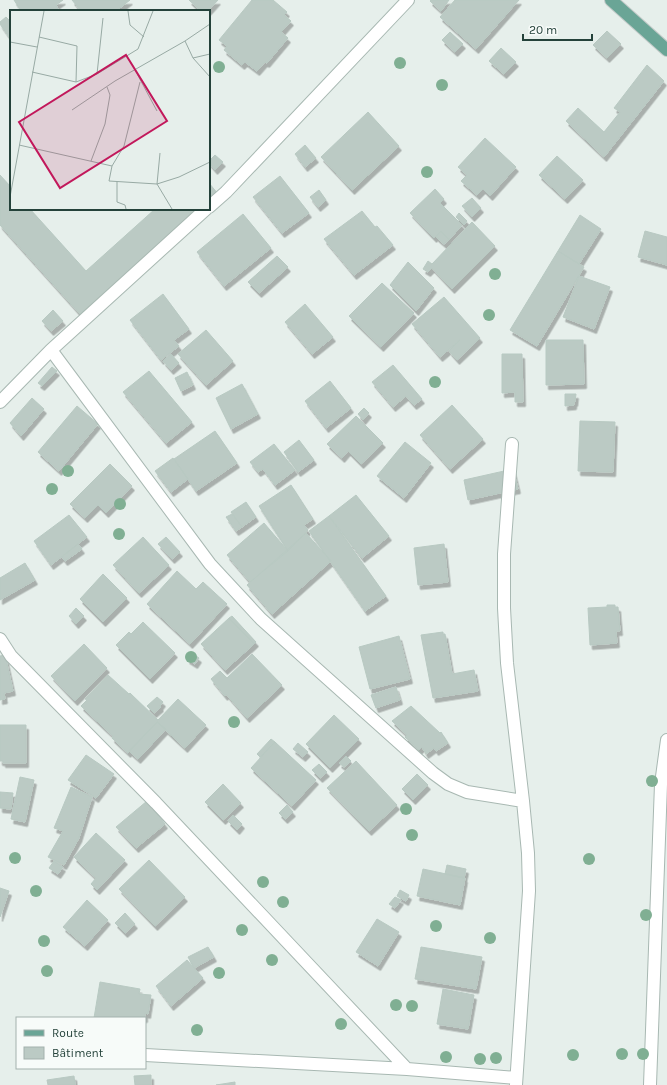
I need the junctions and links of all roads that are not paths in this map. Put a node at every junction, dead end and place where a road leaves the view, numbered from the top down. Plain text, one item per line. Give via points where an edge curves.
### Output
1 (408, 0) edge
2 (611, 0) edge
3 (667, 50) edge
4 (210, 206) edge
5 (205, 210) edge
6 (51, 350) junction
7 (0, 402) edge
8 (512, 444) dead end
9 (0, 639) edge
10 (667, 740) edge
11 (664, 786) edge
12 (523, 802) junction
13 (146, 1055) edge
14 (407, 1069) junction
15 (516, 1082) edge
16 (650, 1085) edge

1 - 4 street
2 - 3 main road
5 - 6 street
6 - 7 street
6 - 12 street via 210,564 261,619 448,784 467,792
8 - 12 street via 504,554 504,608 507,663
9 - 14 street via 11,656 156,803
10 - 11 street
11 - 16 street
12 - 15 street via 529,891
13 - 14 street
14 - 15 street

